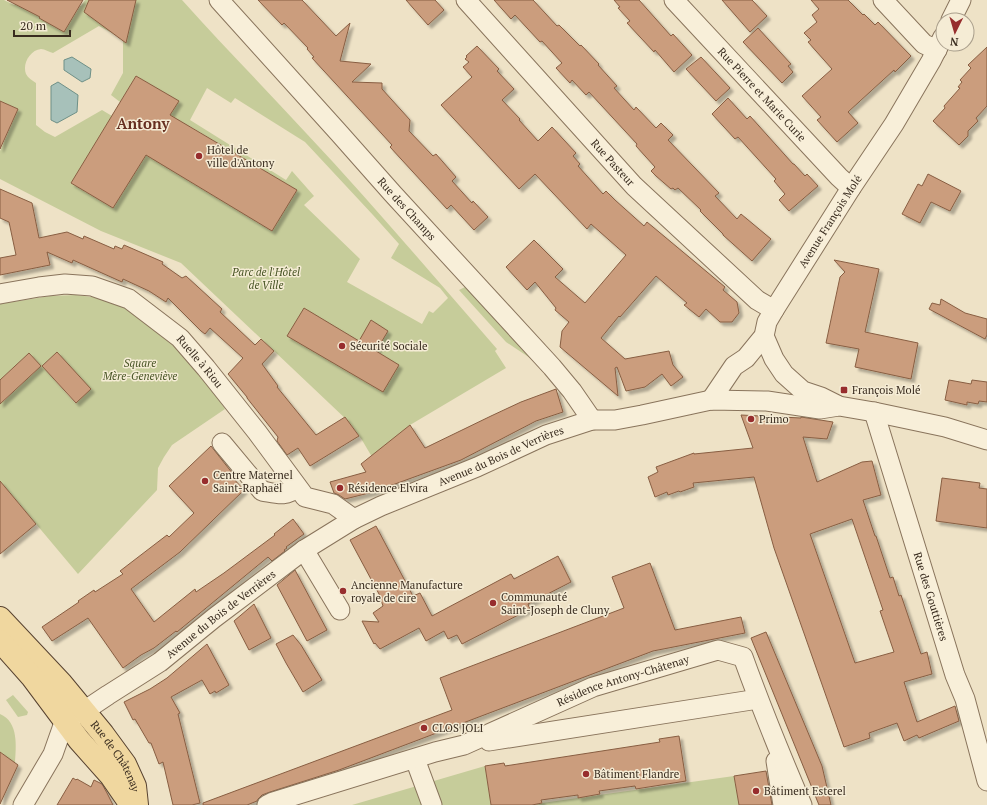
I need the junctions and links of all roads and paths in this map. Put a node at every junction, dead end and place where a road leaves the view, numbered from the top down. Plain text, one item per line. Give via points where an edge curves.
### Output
1 (219, 0) edge
2 (466, 0) edge
3 (674, 0) edge
4 (883, 0) edge
5 (961, 0) edge
6 (955, 12) edge
7 (935, 44) edge
8 (936, 52) edge
9 (851, 188) junction
10 (0, 294) edge
11 (774, 310) junction
12 (764, 336) junction
13 (746, 358) junction
14 (780, 368) junction
15 (727, 376) junction
16 (711, 400) junction
17 (740, 401) junction
18 (767, 401) junction
19 (839, 406) junction
20 (874, 412) junction
21 (592, 420) junction
22 (987, 440) edge
23 (222, 443) dead end
24 (297, 487) junction
25 (354, 519) junction
26 (304, 550) junction
27 (340, 610) dead end
28 (0, 618) edge
29 (0, 641) edge
30 (758, 699) junction
31 (84, 711) junction
32 (65, 720) junction
33 (771, 731) junction
34 (80, 740) junction
35 (464, 745) junction
36 (53, 753) junction
37 (414, 759) junction
38 (987, 781) edge
39 (271, 804) edge
40 (23, 805) edge
41 (132, 805) edge
42 (137, 805) edge
43 (432, 805) edge
44 (783, 805) edge
45 (802, 805) edge

1 - 21 street, Rue des Champs via 552,367
2 - 11 street, Rue Pasteur via 634,186 757,300
3 - 9 street, Rue Pierre et Marie Curie
4 - 7 street via 924,44
5 - 6 street
8 - 9 street, Avenue François Molé via 894,124
9 - 11 street, Avenue François Molé
10 - 24 street, Ruelle à Riou via 65,284 92,286 130,299 180,338 257,432
11 - 12 street, Avenue François Molé via 767,322
12 - 13 street, Avenue François Molé
12 - 14 street, Avenue du Bois de Verrières
13 - 14 street via 758,357
13 - 15 street, Avenue François Molé via 734,366
14 - 18 street via 777,392
14 - 19 street, Avenue du Bois de Verrières via 803,391
15 - 16 street, Avenue François Molé
15 - 17 street via 733,394
16 - 17 street, Avenue du Bois de Verrières
16 - 21 street, Avenue du Bois de Verrières via 615,420
17 - 18 street, Avenue du Bois de Verrières
18 - 19 street, Avenue du Bois de Verrières via 820,409
19 - 20 street, Avenue du Bois de Verrières
20 - 22 street, Avenue du Bois de Verrières via 945,427
20 - 38 street, Rue des Gouttières via 955,675 965,699
21 - 25 street, Avenue du Bois de Verrières via 546,435
23 - 24 street via 262,491 282,494 292,492
24 - 25 street, Ruelle à Riou via 305,497 333,504
25 - 26 street, Avenue du Bois de Verrières
26 - 27 street
26 - 31 street, Avenue du Bois de Verrières via 160,662
28 - 31 main road, Rue de Châtenay
29 - 32 main road, Rue de Châtenay
30 - 33 street, Résidence Antony-Châtenay
30 - 35 street, Résidence Antony-Châtenay
30 - 35 street, Résidence Antony-Châtenay via 743,657 718,650 593,687
31 - 32 street, Avenue du Bois de Verrières
31 - 34 street
31 - 42 main road, Rue de Châtenay via 125,764 135,786
32 - 34 main road, Rue de Châtenay
32 - 36 street
33 - 44 street, Résidence Antony-Châtenay
33 - 45 street, Résidence Antony-Châtenay
34 - 36 street
34 - 41 main road, Rue de Châtenay
35 - 37 street, Résidence Antony-Châtenay
36 - 40 street
37 - 39 street, Résidence Antony-Châtenay
37 - 43 street

